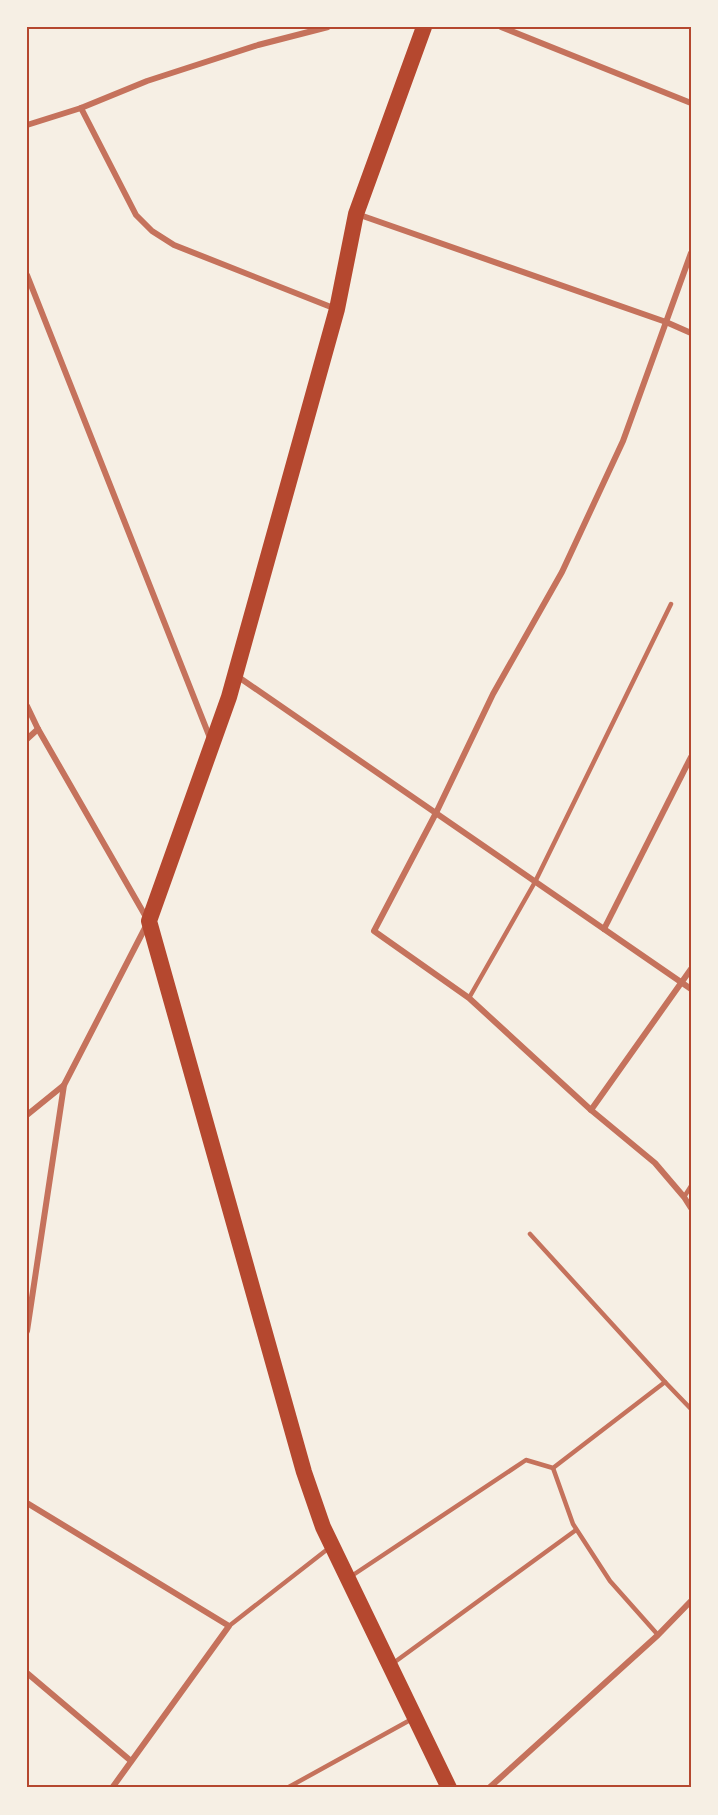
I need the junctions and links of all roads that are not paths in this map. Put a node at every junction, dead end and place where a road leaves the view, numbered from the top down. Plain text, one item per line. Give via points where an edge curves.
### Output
1 (328, 27) edge
2 (424, 27) edge
3 (501, 27) edge
4 (691, 103) edge
5 (81, 108) junction
6 (27, 125) edge
7 (356, 214) junction
8 (691, 253) edge
9 (27, 275) edge
10 (337, 309) junction
11 (666, 322) junction
12 (691, 333) edge
13 (671, 603) dead end
14 (235, 675) junction
15 (27, 706) edge
16 (38, 729) junction
17 (27, 739) edge
18 (212, 742) junction
19 (691, 758) edge
20 (436, 813) junction
21 (535, 882) junction
22 (149, 921) junction
23 (604, 928) junction
24 (691, 969) edge
25 (682, 983) junction
26 (691, 989) edge
27 (469, 998) junction
28 (63, 1085) junction
29 (591, 1110) junction
30 (27, 1115) edge
31 (691, 1186) edge
32 (684, 1197) junction
33 (691, 1208) edge
34 (530, 1234) dead end
35 (27, 1331) edge
36 (665, 1382) junction
37 (691, 1409) edge
38 (553, 1468) junction
39 (27, 1503) edge
40 (576, 1530) junction
41 (340, 1540) dead end
42 (348, 1578) junction
43 (691, 1601) edge
44 (229, 1626) junction
45 (658, 1635) junction
46 (390, 1666) junction
47 (27, 1672) edge
48 (415, 1718) junction
49 (131, 1761) junction
50 (112, 1788) edge
51 (287, 1788) edge
52 (449, 1788) edge
53 (489, 1788) edge

1 - 5 street via 192,66
2 - 7 highway
3 - 4 street
5 - 6 street
5 - 10 street via 136,215 152,231 174,245
7 - 10 highway
7 - 11 street
8 - 11 street
9 - 18 street
10 - 14 highway
11 - 12 street
11 - 20 street via 622,441 562,572 493,694
13 - 21 lane
14 - 18 highway
14 - 20 street
15 - 16 street
16 - 17 street
16 - 22 street
18 - 22 highway
19 - 23 street
20 - 21 street
20 - 27 street via 374,931
21 - 23 street
21 - 27 lane
22 - 28 street
22 - 42 highway via 304,1472 323,1527
23 - 25 street
24 - 25 street
25 - 26 street
25 - 29 street
27 - 29 street
28 - 30 street
28 - 35 street
29 - 32 street via 655,1163
31 - 32 lane
32 - 33 street
34 - 36 lane
36 - 37 lane
36 - 38 lane
38 - 40 lane
38 - 42 lane via 526,1460
39 - 44 street
40 - 45 lane via 610,1581
40 - 46 lane
41 - 44 lane
42 - 46 highway
43 - 45 street
44 - 49 street
45 - 53 street
46 - 48 highway
47 - 49 street
48 - 51 lane
48 - 52 highway
49 - 50 street

